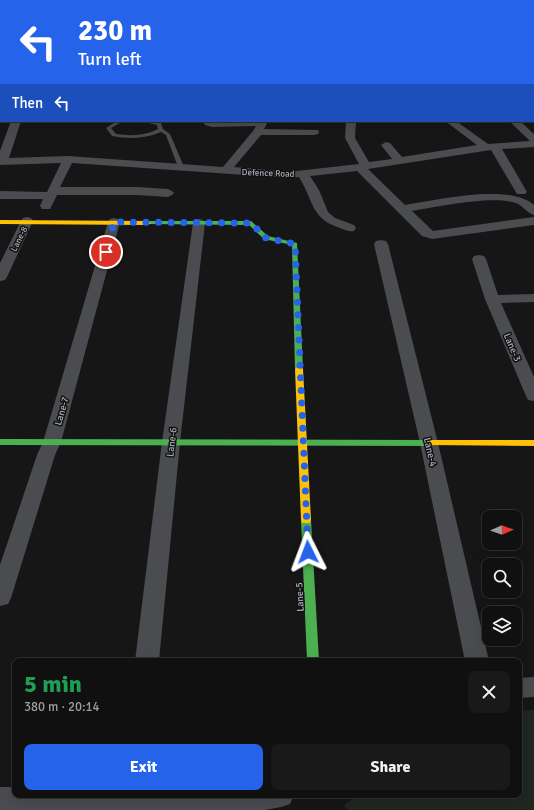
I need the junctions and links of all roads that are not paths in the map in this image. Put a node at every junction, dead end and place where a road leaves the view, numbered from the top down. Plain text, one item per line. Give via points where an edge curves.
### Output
1 (311, 0) edge
2 (320, 0) edge
3 (16, 122) edge
4 (119, 122) edge
5 (148, 122) edge
6 (208, 122) edge
7 (351, 122) edge
8 (452, 122) edge
9 (515, 122) edge
10 (261, 125) edge
11 (161, 130) junction
12 (314, 132) dead end
13 (534, 139) edge
14 (8, 140) junction
15 (534, 144) edge
16 (386, 145) dead end
17 (490, 147) junction
18 (68, 159) junction
19 (27, 160) junction
20 (400, 161) junction
21 (1, 162) edge
22 (363, 166) junction
23 (181, 167) junction
24 (226, 170) junction
25 (303, 174) junction
26 (521, 192) dead end
27 (168, 193) dead end
28 (0, 194) edge
29 (50, 198) junction
30 (403, 209) junction
31 (534, 211) edge
32 (27, 221) junction
33 (534, 221) edge
34 (0, 222) edge
35 (114, 222) junction
36 (199, 223) junction
37 (350, 228) dead end
38 (381, 244) dead end
39 (479, 259) dead end
40 (0, 277) edge
41 (534, 298) edge
42 (492, 299) junction
43 (534, 396) edge
44 (0, 442) edge
45 (52, 442) junction
46 (170, 442) junction
47 (302, 442) junction
48 (429, 443) junction
49 (534, 443) edge
50 (0, 598) edge
51 (147, 658) edge
52 (313, 658) edge
53 (476, 658) edge
54 (534, 687) edge
55 (522, 688) edge
56 (266, 798) edge
57 (0, 799) edge
58 (132, 799) edge

1 - 2 street
3 - 14 street
4 - 11 lane via 108,128 114,135 129,138 150,135
5 - 11 lane via 159,124
6 - 10 street
7 - 22 street via 350,138
8 - 17 street
9 - 13 street
10 - 12 street
10 - 24 street
11 - 23 lane via 168,134
14 - 19 street
14 - 21 street
15 - 17 street, Defence Road
16 - 20 street
17 - 20 street, Defence Road
17 - 26 street
18 - 19 street, Defence Road
18 - 23 street, Defence Road
18 - 29 street
19 - 21 street, Defence Road
20 - 22 street, Defence Road
22 - 25 street, Defence Road
22 - 30 street
23 - 24 street, Defence Road
24 - 25 street, Defence Road
25 - 37 street via 326,217
27 - 29 street via 137,191
28 - 29 street
30 - 31 street via 479,198 509,198 520,200
30 - 33 street via 432,235
32 - 34 street
32 - 35 street
32 - 40 street, Lane-8
35 - 36 street
35 - 45 street, Lane-7
36 - 46 street, Lane-6
36 - 47 street, Lane-5 via 251,223 266,238 295,244
38 - 48 street, Lane-4
39 - 42 street, Lane-3
41 - 42 street
42 - 43 street, Lane-3
44 - 45 street
45 - 46 street
45 - 50 street, Lane-7
46 - 47 street
46 - 51 street, Lane-6
47 - 48 street
47 - 52 street, Lane-5
48 - 49 street
48 - 53 street, Lane-4
54 - 55 street
56 - 58 street
57 - 58 street

